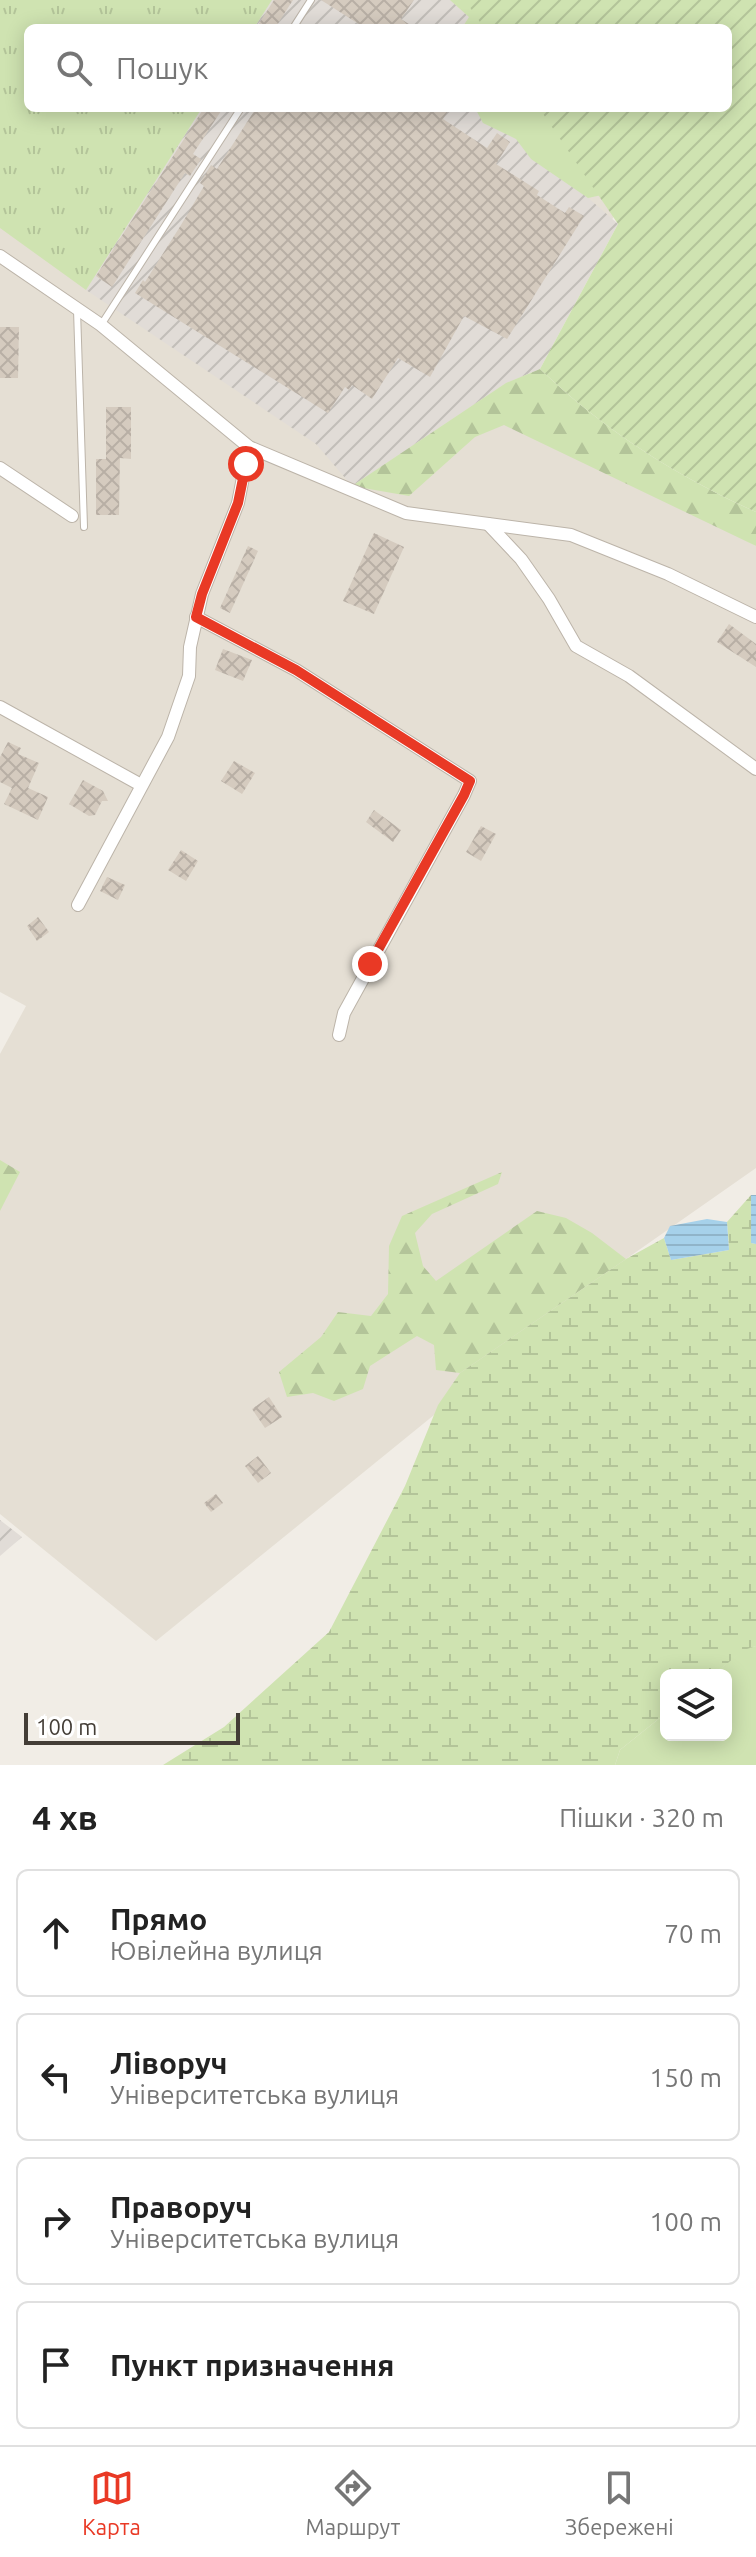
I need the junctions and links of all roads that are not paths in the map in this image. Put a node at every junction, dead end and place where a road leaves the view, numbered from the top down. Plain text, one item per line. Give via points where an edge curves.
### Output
1 (311, 0) edge
2 (296, 24) edge
3 (238, 112) edge
4 (0, 256) edge
5 (77, 308) junction
6 (101, 325) junction
7 (249, 447) junction
8 (0, 468) edge
9 (72, 516) dead end
10 (488, 524) junction
11 (84, 527) dead end
12 (196, 617) junction
13 (756, 617) edge
14 (0, 707) edge
15 (756, 769) edge
16 (141, 785) junction
17 (78, 905) dead end
18 (339, 1035) dead end

1 - 2 lane
3 - 6 lane
4 - 5 street
5 - 6 street
5 - 11 lane
6 - 7 street
7 - 10 street via 406,513
7 - 12 street via 238,503
8 - 9 street
10 - 13 street via 571,535
10 - 15 street via 521,559 576,646 629,676
12 - 16 street via 189,676 168,737
12 - 18 street via 296,670 470,781 344,1013
14 - 16 street
16 - 17 street

